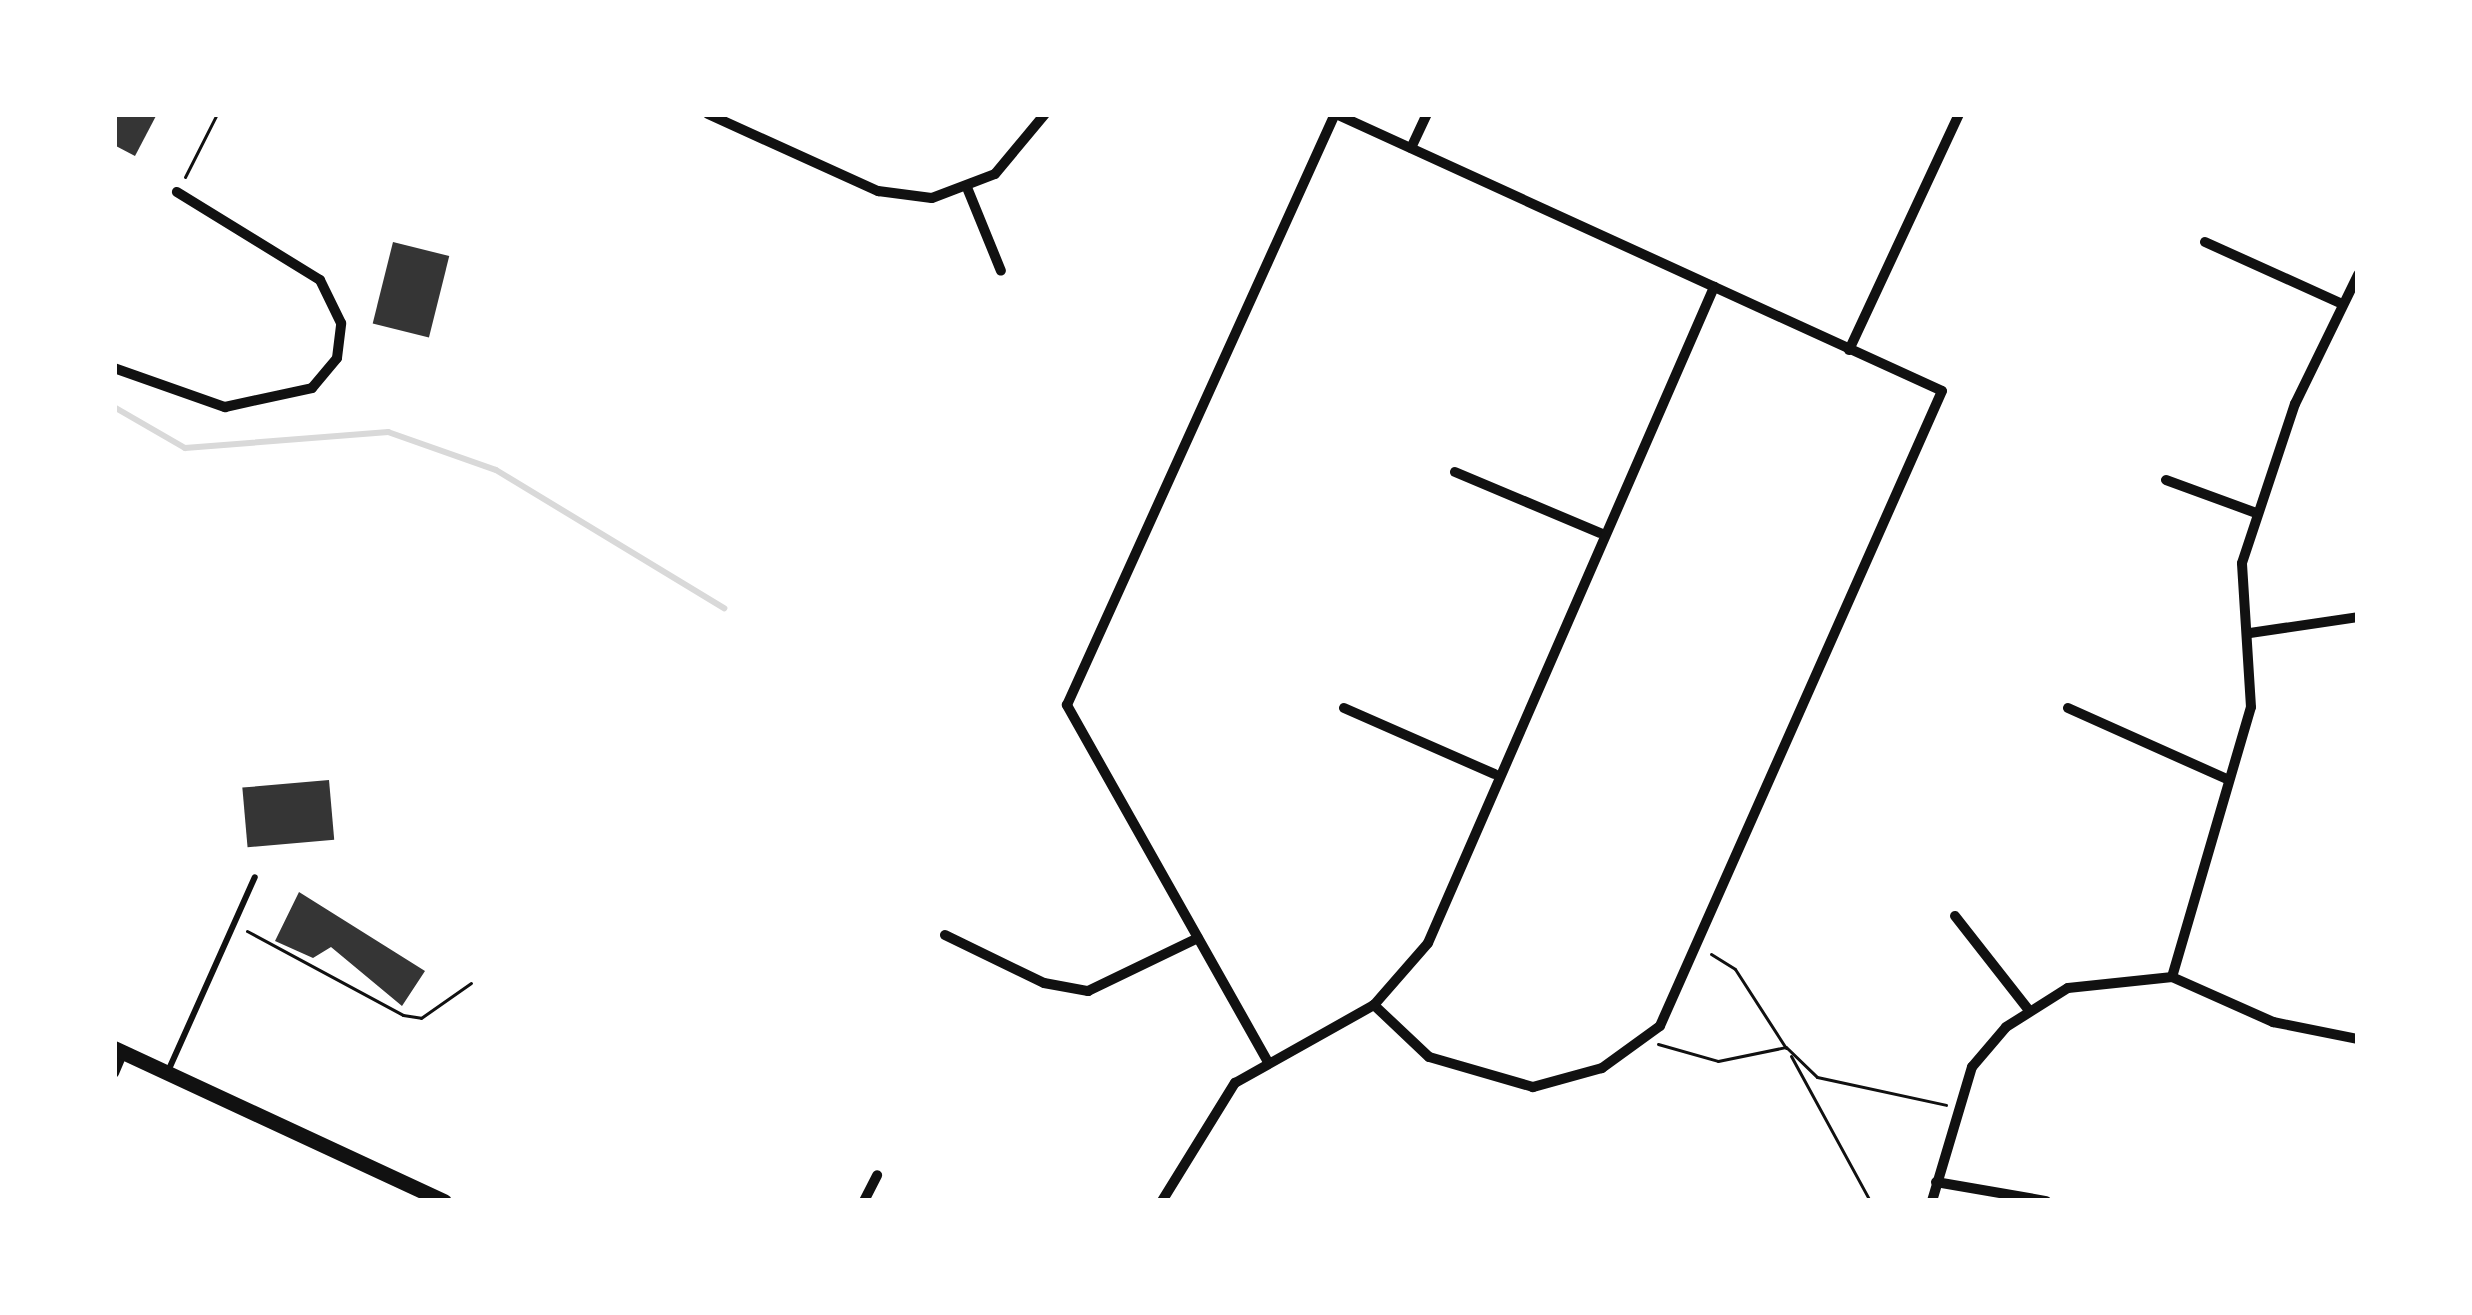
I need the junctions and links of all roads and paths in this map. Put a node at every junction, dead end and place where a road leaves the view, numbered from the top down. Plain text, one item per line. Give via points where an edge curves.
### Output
1 (217, 114) edge
2 (708, 114) edge
3 (1045, 114) edge
4 (1336, 114) edge
5 (1426, 114) edge
6 (1956, 115) edge
7 (1411, 148) junction
8 (968, 190) junction
9 (178, 192) joint
10 (2204, 242) dead end
11 (1000, 271) dead end
12 (2358, 275) edge
13 (1714, 287) junction
14 (2342, 304) junction
15 (1849, 350) junction
16 (114, 368) edge
17 (1455, 472) dead end
18 (2166, 480) dead end
19 (2256, 513) junction
20 (1600, 533) junction
21 (2358, 617) edge
22 (2250, 633) junction
23 (2068, 708) dead end
24 (1344, 709) dead end
25 (1494, 773) junction
26 (2227, 778) junction
27 (255, 877) dead end
28 (1955, 916) dead end
29 (234, 926) junction
30 (945, 935) dead end
31 (1198, 938) junction
32 (1700, 946) junction
33 (2172, 977) junction
34 (472, 983) dead end
35 (1374, 1005) junction
36 (2028, 1010) junction
37 (1645, 1038) junction
38 (2358, 1039) edge
39 (1786, 1047) junction
40 (119, 1050) edge
41 (1268, 1061) junction
42 (167, 1072) junction
43 (114, 1073) edge
44 (1952, 1107) junction
45 (877, 1174) dead end
46 (1936, 1182) junction
47 (443, 1201) edge
48 (864, 1201) edge
49 (1162, 1201) edge
50 (1870, 1201) edge
51 (1932, 1201) edge
52 (2046, 1201) edge

1 - 9 path
2 - 8 street via 878,191
3 - 8 street via 1023,154
4 - 7 street
4 - 31 street via 1066,705
5 - 7 street
6 - 15 street
7 - 13 street
8 - 11 street
9 - 16 street via 320,280 341,322 337,358 311,388 225,407
10 - 14 street
12 - 14 street
13 - 15 street
13 - 20 street
14 - 19 street
15 - 32 street via 1942,391
17 - 20 street
18 - 19 street
19 - 22 street via 2242,563
20 - 25 street
21 - 22 street
22 - 26 street via 2251,707
23 - 26 street
24 - 25 street
25 - 35 street via 1427,943
26 - 33 street
27 - 29 lane
28 - 36 street
29 - 34 path via 403,1015 421,1018
29 - 42 lane
30 - 31 street via 1043,983 1088,991
31 - 41 street
32 - 37 street
32 - 39 path via 1735,969
33 - 36 street via 2117,976
33 - 38 street via 2272,1022
35 - 37 street via 1429,1057 1533,1087 1602,1068
35 - 41 street
36 - 44 street via 1972,1067
37 - 39 path via 1689,1059
39 - 44 path via 1817,1077
39 - 50 path
40 - 42 main road
40 - 43 street
41 - 49 street via 1207,1112
42 - 47 main road
44 - 46 street
45 - 48 street
46 - 51 street
46 - 52 street

